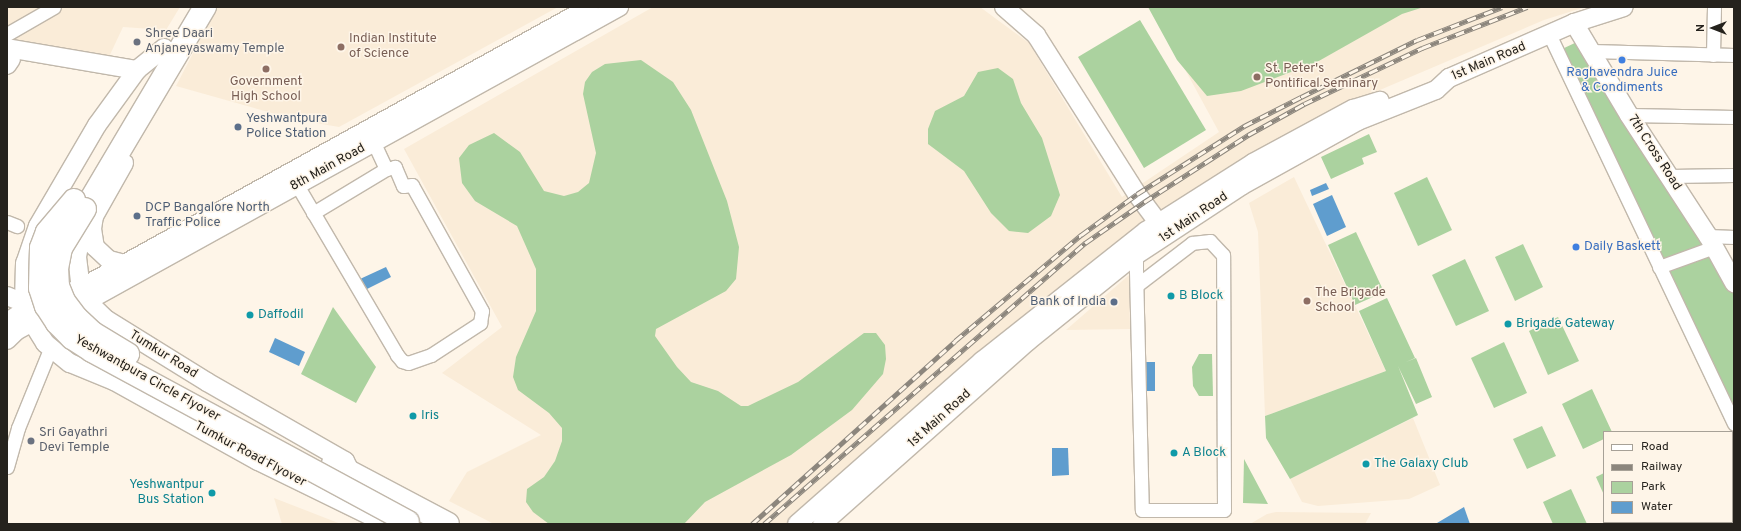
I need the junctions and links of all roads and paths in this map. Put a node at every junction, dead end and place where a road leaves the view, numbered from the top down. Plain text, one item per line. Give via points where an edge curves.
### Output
1 (54, 7) edge
2 (189, 7) edge
3 (205, 7) edge
4 (590, 7) edge
5 (620, 7) edge
6 (1004, 7) edge
7 (1624, 7) edge
8 (1714, 7) edge
9 (1574, 23) junction
10 (7, 34) edge
11 (1550, 36) junction
12 (164, 48) junction
13 (1592, 51) junction
14 (1713, 55) junction
15 (1734, 55) edge
16 (8, 57) edge
17 (133, 75) junction
18 (1441, 80) junction
19 (1629, 115) junction
20 (1734, 117) edge
21 (374, 143) junction
22 (386, 169) junction
23 (1734, 175) edge
24 (1670, 176) junction
25 (297, 185) junction
26 (261, 197) junction
27 (85, 208) junction
28 (47, 212) junction
29 (313, 213) junction
30 (1169, 229) junction
31 (84, 232) junction
32 (1733, 235) edge
33 (1711, 241) junction
34 (1192, 243) junction
35 (1136, 255) junction
36 (125, 264) junction
37 (1659, 267) junction
38 (1734, 283) edge
39 (1137, 285) junction
40 (84, 295) junction
41 (7, 296) edge
42 (28, 312) junction
43 (9, 320) edge
44 (7, 340) edge
45 (50, 349) junction
46 (1734, 424) edge
47 (7, 467) edge
48 (342, 468) junction
49 (397, 523) edge
50 (448, 524) edge
51 (797, 524) edge
52 (822, 524) edge

1 - 10 street
2 - 12 highway, Yeshwantpura Circle Flyover
3 - 27 highway, Yeshwantpura Circle Flyover
4 - 26 main road, 8th Main Road
5 - 21 main road, 8th Main Road
6 - 30 main road via 1036,35 1137,194
7 - 9 main road, 1st Main Road
8 - 14 street
9 - 11 main road, 1st Main Road
9 - 13 main road, 7th Cross Road
11 - 18 main road, 1st Main Road
11 - 37 street
12 - 17 main road
12 - 27 highway, Yeshwantpura Circle Flyover
13 - 14 street
13 - 19 main road, 7th Cross Road
14 - 15 street
16 - 17 main road
17 - 28 main road via 97,125
18 - 30 main road, 1st Main Road via 1436,90 1358,121
18 - 30 main road, 1st Main Road via 1353,109 1253,163
19 - 20 street
19 - 24 main road, 7th Cross Road
21 - 22 street
21 - 25 main road, 8th Main Road
22 - 29 street
22 - 29 street via 395,167 403,186 412,185 482,311 480,323 430,356 408,363 397,355
23 - 24 street
24 - 33 main road, 7th Cross Road
25 - 26 main road, 8th Main Road
25 - 29 street
26 - 36 main road, 8th Main Road
26 - 40 main road, 8th Main Road
27 - 31 main road
27 - 36 main road via 92,229 94,247 109,260
27 - 48 highway, Yeshwantpura Circle Flyover, bridge via 60,248 57,268 58,286 64,302 77,318 114,346
27 - 49 highway, Yeshwantpura Circle Flyover, bridge via 47,232 41,248 40,288 46,306 57,323 72,338 92,351
28 - 31 main road
28 - 42 main road via 38,226 26,260
30 - 34 street
30 - 35 main road, 1st Main Road
30 - 51 main road, 1st Main Road via 1094,270 982,361
31 - 40 main road via 77,257
32 - 33 street
33 - 37 street
33 - 38 main road, 7th Cross Road
34 - 39 street
34 - 39 street via 1210,241 1223,254 1224,510 1142,510
35 - 39 street
35 - 52 main road, 1st Main Road via 1017,351
36 - 40 main road, 8th Main Road
37 - 46 street
40 - 42 main road, 8th Main Road
40 - 48 main road, Tumkur Road via 114,324 345,461
41 - 42 main road
42 - 43 main road, 8th Main Road
42 - 44 main road
42 - 45 main road
45 - 47 street via 18,428
45 - 49 main road, Tumkur Road Flyover via 70,363 114,381 258,461
48 - 50 highway, Tumkur Road

